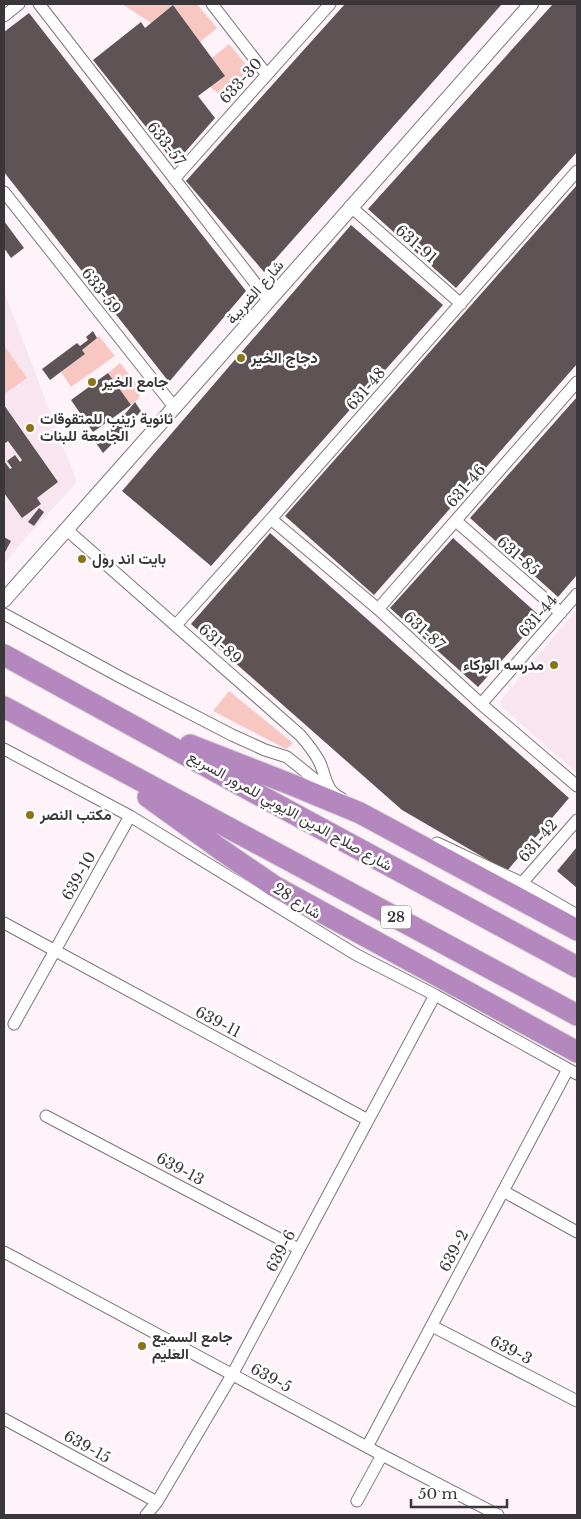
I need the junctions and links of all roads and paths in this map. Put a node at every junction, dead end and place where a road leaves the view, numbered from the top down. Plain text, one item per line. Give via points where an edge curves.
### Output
1 (19, 4) edge
2 (39, 4) edge
3 (212, 4) edge
4 (330, 4) edge
5 (531, 4) edge
6 (4, 16) edge
7 (267, 75) junction
8 (577, 171) edge
9 (174, 179) junction
10 (4, 192) edge
11 (350, 206) junction
12 (269, 301) junction
13 (462, 304) junction
14 (577, 382) edge
15 (175, 408) junction
16 (271, 519) junction
17 (456, 521) junction
18 (67, 530) junction
19 (577, 594) edge
20 (4, 600) edge
21 (378, 609) junction
22 (560, 613) junction
23 (4, 614) edge
24 (176, 625) junction
25 (4, 655) edge
26 (481, 704) junction
27 (4, 707) edge
28 (117, 716) junction
29 (4, 749) edge
30 (94, 756) junction
31 (577, 786) edge
32 (334, 795) junction
33 (360, 813) junction
34 (130, 816) junction
35 (577, 820) edge
36 (522, 883) junction
37 (577, 915) edge
38 (4, 923) edge
39 (577, 930) edge
40 (54, 951) junction
41 (577, 967) edge
42 (435, 995) junction
43 (577, 1015) edge
44 (14, 1024) dead end
45 (574, 1065) edge
46 (46, 1116) dead end
47 (368, 1120) junction
48 (503, 1191) junction
49 (577, 1232) edge
50 (299, 1249) junction
51 (4, 1252) edge
52 (432, 1326) junction
53 (232, 1375) junction
54 (577, 1401) edge
55 (4, 1418) edge
56 (367, 1447) junction
57 (382, 1455) junction
58 (357, 1501) dead end
59 (157, 1502) junction
60 (146, 1515) edge
61 (498, 1515) edge

1 - 6 street
2 - 9 street, 633-57
3 - 7 street
4 - 7 street, 633-30
5 - 11 street, شارع الضريبة
7 - 9 street, 633-30
8 - 13 street, 631-48
9 - 12 street, 633-57
10 - 15 street, 633-59
11 - 12 street, شارع الضريبة
11 - 13 street, 631-91
12 - 15 street, شارع الضريبة
13 - 16 street, 631-48
14 - 17 street, 631-46
15 - 18 street, شارع الضريبة
16 - 21 street, 631-87
16 - 24 street, 631-48
17 - 21 street, 631-46
17 - 22 street, 631-85
18 - 20 street, شارع الضريبة
18 - 24 street, 631-89
19 - 22 street, 631-44
21 - 26 street, 631-87
22 - 26 street, 631-44
23 - 32 street via 232,735 287,757
24 - 32 street, 631-89 via 300,735 316,756
25 - 28 highway, شارع صلاح الدين الايوبي للمرور السريع
26 - 31 street, 631-87
27 - 30 highway, 28
28 - 33 highway
28 - 41 highway, شارع صلاح الدين الايوبي للمرور السريع
29 - 34 street, شارع 28
30 - 43 highway, 28
30 - 45 highway via 274,886
32 - 33 street
32 - 36 street
33 - 39 highway
34 - 40 street, 639-10
34 - 42 street, شارع 28 via 316,931
35 - 36 street, 631-42
36 - 37 street
38 - 40 street, 639-11
40 - 44 street, 639-10
40 - 47 street, 639-11
42 - 45 street, شارع 28
42 - 47 street, 639-6
45 - 48 street, 639-2
46 - 50 street, 639-13
47 - 50 street, 639-6
48 - 49 street
48 - 52 street, 639-2
50 - 53 street, 639-6
51 - 53 street, 639-5
52 - 54 street, 639-3
52 - 56 street, 639-2
53 - 56 street, 639-5
53 - 59 street, 639-6
55 - 59 street, 639-15
56 - 57 street, 639-5
57 - 58 street
57 - 61 street, 639-5
59 - 60 street, 639-6

